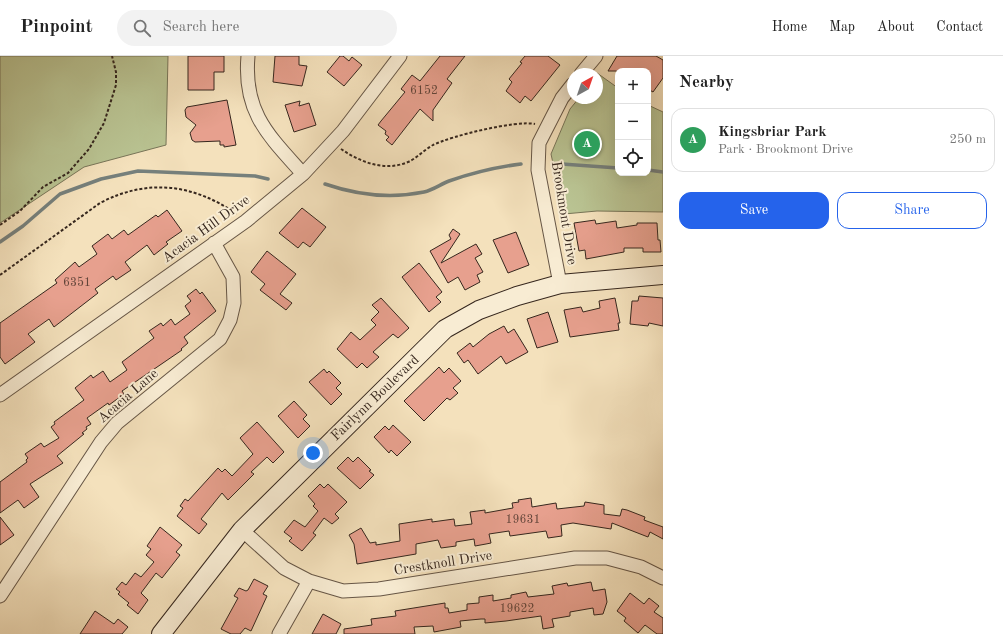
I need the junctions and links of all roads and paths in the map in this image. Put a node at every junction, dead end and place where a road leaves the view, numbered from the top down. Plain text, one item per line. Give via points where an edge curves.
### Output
1 (112, 56) edge
2 (248, 56) edge
3 (400, 56) edge
4 (596, 56) edge
5 (586, 68) edge
6 (567, 92) edge
7 (535, 124) dead end
8 (332, 142) junction
9 (303, 174) junction
10 (246, 221) junction
11 (0, 225) edge
12 (214, 243) junction
13 (0, 275) edge
14 (663, 275) edge
15 (560, 284) junction
16 (0, 394) edge
17 (242, 530) junction
18 (663, 578) edge
19 (309, 581) junction
20 (0, 596) edge
21 (162, 634) edge
22 (279, 634) edge

1 - 11 path via 116,85 104,123 89,149 68,173 44,187 20,211
2 - 9 street via 246,75 250,101 266,133
3 - 8 street, Acacia Hill Drive
4 - 5 street
6 - 15 street, Brookmont Drive via 540,143 538,170
7 - 8 path via 515,124 444,140 406,163 388,166 364,162
8 - 9 street, Acacia Hill Drive
9 - 10 street, Acacia Hill Drive
10 - 12 street, Acacia Hill Drive
10 - 13 path via 221,203 186,189 165,186 129,192 100,203
12 - 16 street, Acacia Hill Drive
12 - 20 street, Acacia Lane via 233,277 234,303 220,339 117,424 101,442
14 - 15 street, Fairlynn Boulevard
15 - 17 street, Fairlynn Boulevard via 479,310 445,329
17 - 19 street, Crestknoll Drive via 284,568
17 - 21 street, Fairlynn Boulevard
18 - 19 street, Crestknoll Drive via 641,567 607,558 575,558 379,589 343,591
19 - 22 street

